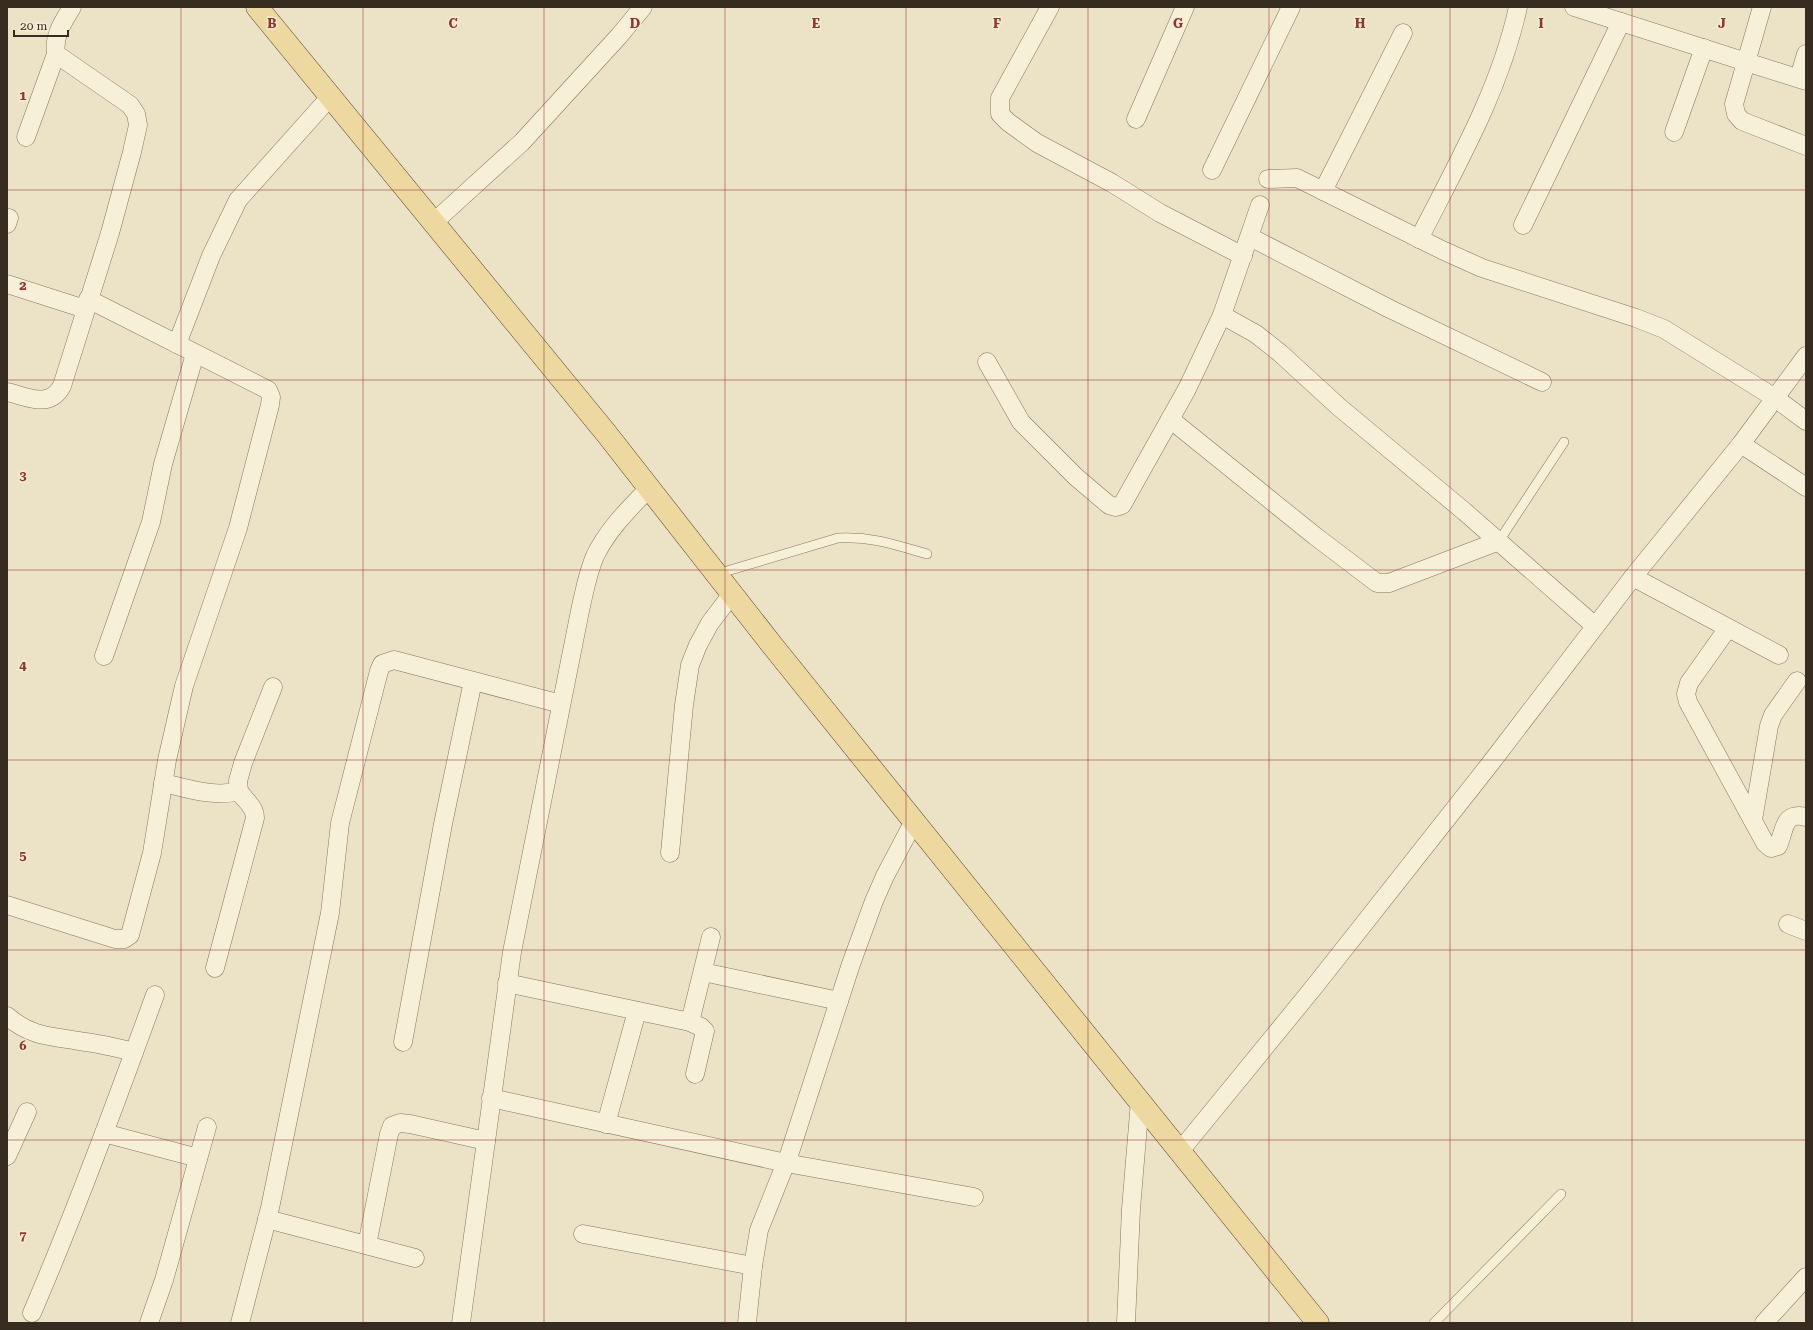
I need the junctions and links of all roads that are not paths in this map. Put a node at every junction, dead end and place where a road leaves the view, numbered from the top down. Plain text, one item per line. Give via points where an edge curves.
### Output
1 (72, 7) edge
2 (257, 7) edge
3 (643, 7) edge
4 (1050, 7) edge
5 (1291, 7) edge
6 (1518, 7) edge
7 (1574, 7) edge
8 (1762, 7) edge
9 (1183, 8) edge
10 (1621, 22) junction
11 (1403, 33) dead end
12 (1704, 48) junction
13 (56, 54) junction
14 (1806, 54) edge
15 (1745, 61) junction
16 (1802, 80) edge
17 (330, 97) junction
18 (1136, 119) dead end
19 (1674, 132) dead end
20 (26, 137) dead end
21 (1806, 146) edge
22 (1212, 170) dead end
23 (1268, 179) dead end
24 (1323, 191) junction
25 (1260, 205) dead end
26 (433, 223) junction
27 (1523, 225) dead end
28 (1250, 237) junction
29 (1419, 239) junction
30 (1243, 256) junction
31 (7, 284) edge
32 (86, 304) junction
33 (1222, 314) junction
34 (177, 344) junction
35 (195, 354) junction
36 (1806, 356) edge
37 (987, 362) dead end
38 (1542, 382) dead end
39 (7, 392) edge
40 (1775, 398) junction
41 (1170, 419) junction
42 (1806, 421) edge
43 (1564, 442) dead end
44 (1741, 444) junction
45 (1806, 487) edge
46 (649, 488) junction
47 (1499, 541) junction
48 (927, 554) dead end
49 (716, 574) junction
50 (1633, 577) junction
51 (732, 594) junction
52 (1595, 626) junction
53 (1728, 628) junction
54 (1779, 655) dead end
55 (104, 656) dead end
56 (473, 681) junction
57 (1797, 681) dead end
58 (273, 687) dead end
59 (561, 704) junction
60 (163, 783) junction
61 (239, 791) junction
62 (1806, 817) edge
63 (1753, 820) junction
64 (914, 822) junction
65 (670, 853) dead end
66 (7, 905) edge
67 (1788, 924) dead end
68 (1806, 931) edge
69 (711, 937) dead end
70 (215, 968) dead end
71 (702, 972) junction
72 (507, 983) junction
73 (155, 995) dead end
74 (839, 1001) junction
75 (637, 1011) junction
76 (7, 1016) edge
77 (690, 1022) junction
78 (404, 1042) dead end
79 (134, 1052) junction
80 (695, 1074) dead end
81 (491, 1098) junction
82 (1140, 1101) junction
83 (27, 1112) dead end
84 (606, 1124) junction
85 (207, 1127) dead end
86 (104, 1133) junction
87 (486, 1141) junction
88 (1180, 1151) junction
89 (7, 1156) edge
90 (198, 1158) junction
91 (786, 1163) junction
92 (1561, 1194) dead end
93 (974, 1197) dead end
94 (267, 1219) junction
95 (583, 1234) dead end
96 (367, 1245) junction
97 (415, 1258) dead end
98 (753, 1266) junction
99 (1806, 1277) edge
100 (32, 1313) dead end
101 (149, 1323) edge
102 (240, 1323) edge
103 (461, 1323) edge
104 (747, 1323) edge
105 (1126, 1323) edge
106 (1318, 1323) edge
107 (1434, 1323) edge
108 (1764, 1323) edge

1 - 13 street via 59,30 55,45
2 - 17 main road
3 - 26 street via 522,142
4 - 30 street via 1000,98 1000,114 1037,143
5 - 22 street
6 - 29 street via 1511,37 1492,90
7 - 10 street
8 - 15 street
9 - 18 street
10 - 12 street
10 - 27 street
11 - 24 street
12 - 15 street
12 - 19 street
13 - 20 street
13 - 32 street via 130,105 136,114 138,125 110,233
14 - 16 street
15 - 16 street
15 - 21 street via 1734,104 1736,114 1742,121
17 - 26 main road
17 - 34 street via 238,200 211,256
23 - 24 street via 1297,178
24 - 29 street
25 - 28 street
26 - 46 main road
28 - 30 street
28 - 38 street via 1390,309
29 - 40 street via 1482,268 1664,329
30 - 33 street
31 - 32 street
32 - 34 street
32 - 39 street via 72,356 57,394 43,400
33 - 41 street
33 - 47 street via 1256,334 1280,353 1339,407
34 - 35 street
35 - 55 street via 163,464 151,522
35 - 60 street via 268,390 271,397 238,528 184,686
36 - 40 street
37 - 41 street via 1021,422 1076,477 1109,505 1122,505
40 - 42 street
40 - 44 street
41 - 47 street via 1315,536 1377,582 1389,583
43 - 47 lane
44 - 45 street
44 - 50 street
46 - 49 main road
46 - 59 street via 615,524 596,556 588,576
47 - 52 street
48 - 49 lane via 878,539 838,538
49 - 51 main road
50 - 52 street
50 - 53 street
51 - 64 main road
51 - 65 street via 710,623 690,665
52 - 88 street via 1329,969
53 - 54 street
53 - 63 street via 1689,683 1686,694
56 - 59 street
56 - 78 street via 442,832
56 - 94 street via 394,660 382,664 340,823 330,913
57 - 63 street via 1773,715 1769,726
58 - 61 street via 243,763 238,781
59 - 72 street
60 - 61 street via 215,793
60 - 66 street via 152,853 130,935 124,940
61 - 70 street via 252,806 255,818
62 - 63 street via 1791,816 1786,822 1778,846 1771,848 1765,843
64 - 74 street via 874,901
64 - 82 main road
67 - 68 street
69 - 71 street
71 - 74 street
71 - 77 street
72 - 75 street
72 - 81 street
73 - 79 street
74 - 91 street
75 - 77 street
75 - 84 street
76 - 79 street via 35,1034
77 - 80 street via 705,1031
79 - 86 street
81 - 84 street
81 - 87 street
82 - 88 main road
82 - 105 street via 1131,1209
83 - 89 street
84 - 91 street
85 - 90 street
86 - 90 street
86 - 100 street via 66,1234
87 - 96 street via 410,1124 400,1123 392,1126
87 - 103 street
88 - 106 main road
90 - 101 street via 164,1280
91 - 93 street
91 - 98 street via 759,1230
92 - 107 lane
94 - 96 street
94 - 102 street
95 - 98 street
96 - 97 street
98 - 104 street
99 - 108 street

